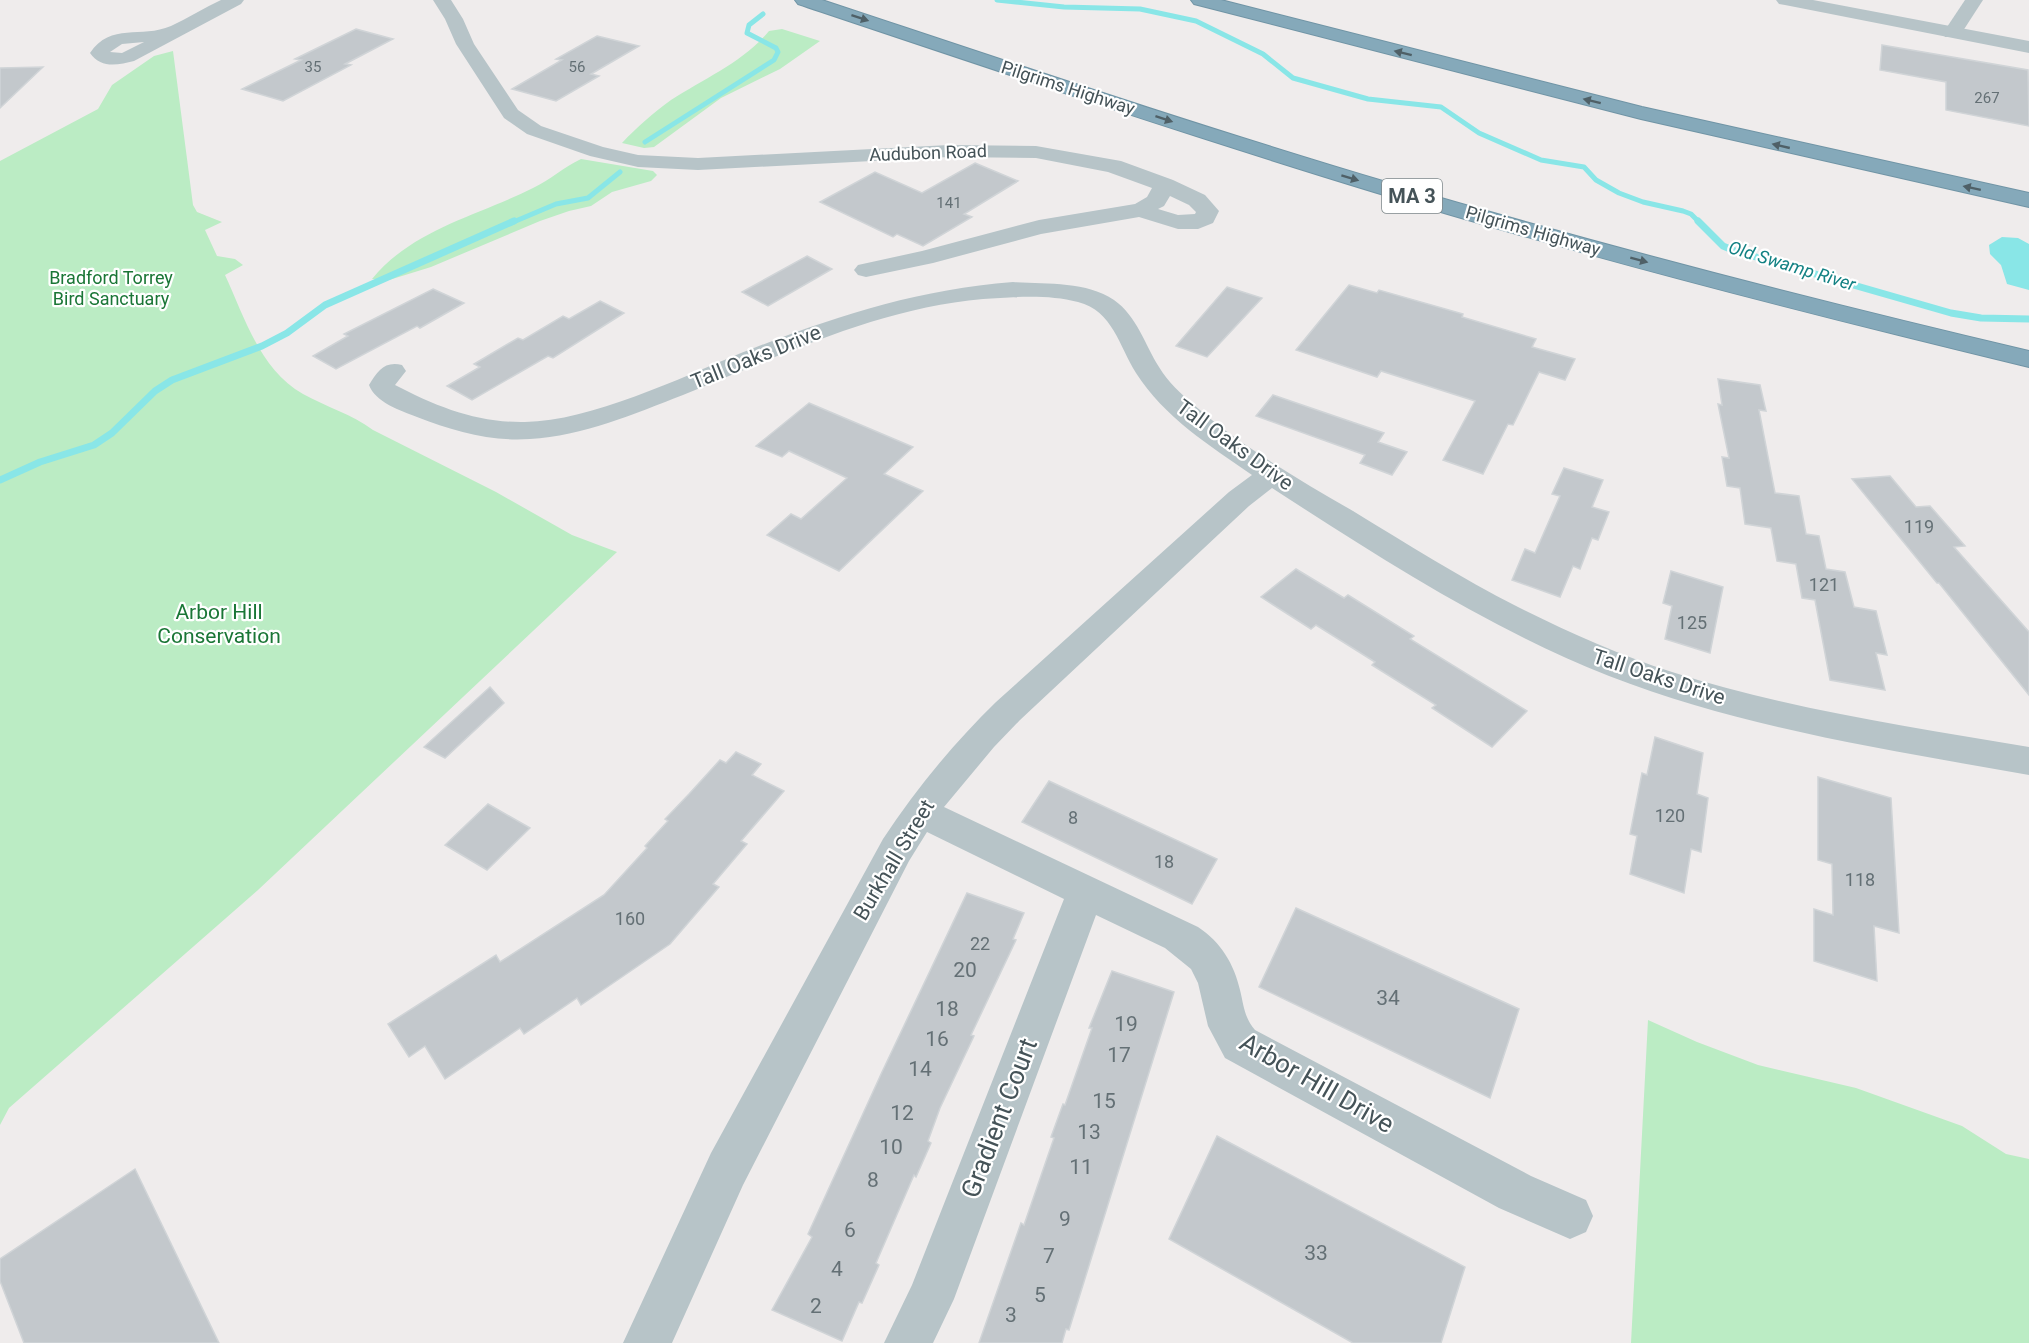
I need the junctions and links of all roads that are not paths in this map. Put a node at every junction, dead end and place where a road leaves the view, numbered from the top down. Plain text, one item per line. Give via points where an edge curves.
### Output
1 (235, 0) edge
2 (442, 0) edge
3 (804, 0) edge
4 (1200, 0) edge
5 (1785, 0) edge
6 (1974, 0) edge
7 (177, 30) dead end
8 (1952, 33) junction
9 (2029, 47) edge
10 (1166, 186) junction
11 (2029, 200) edge
12 (1141, 210) junction
13 (866, 270) dead end
14 (2029, 359) edge
15 (393, 371) dead end
16 (1272, 474) junction
17 (2029, 760) edge
18 (920, 812) junction
19 (1086, 890) junction
20 (1570, 1216) dead end
21 (647, 1343) edge
22 (908, 1343) edge

1 - 7 street
2 - 10 street, Audubon Road via 465,44 511,114 534,130 597,152 638,161 712,164 949,151 1028,151 1113,166
3 -> 14 highway, Pilgrims Highway / MA 3 via 1205,133 1422,199 1719,282
11 -> 4 highway via 1675,121
5 - 8 street
6 - 8 street
8 - 9 street
10 - 12 street via 1156,201
10 - 12 street, Audubon Road via 1197,200 1208,211 1207,216 1194,222 1177,222
12 - 13 street via 1022,231
15 - 16 street, Tall Oaks Drive via 382,385 384,390 452,422 489,428 550,429 610,414 866,315 950,296 1001,291 1065,292 1095,299 1112,308 1161,389 1203,426
16 - 17 street, Tall Oaks Drive via 1493,610 1612,663 1663,682 1755,707
16 - 18 street, Burkhall Street via 1239,499 1008,711
18 - 19 street, Arbor Hill Drive
18 - 21 street, Burkhall Street via 869,898 748,1128
19 - 20 street, Arbor Hill Drive via 1179,936 1202,952 1215,971 1227,1026 1240,1044 1515,1192
19 - 22 street, Gradient Court via 930,1299

